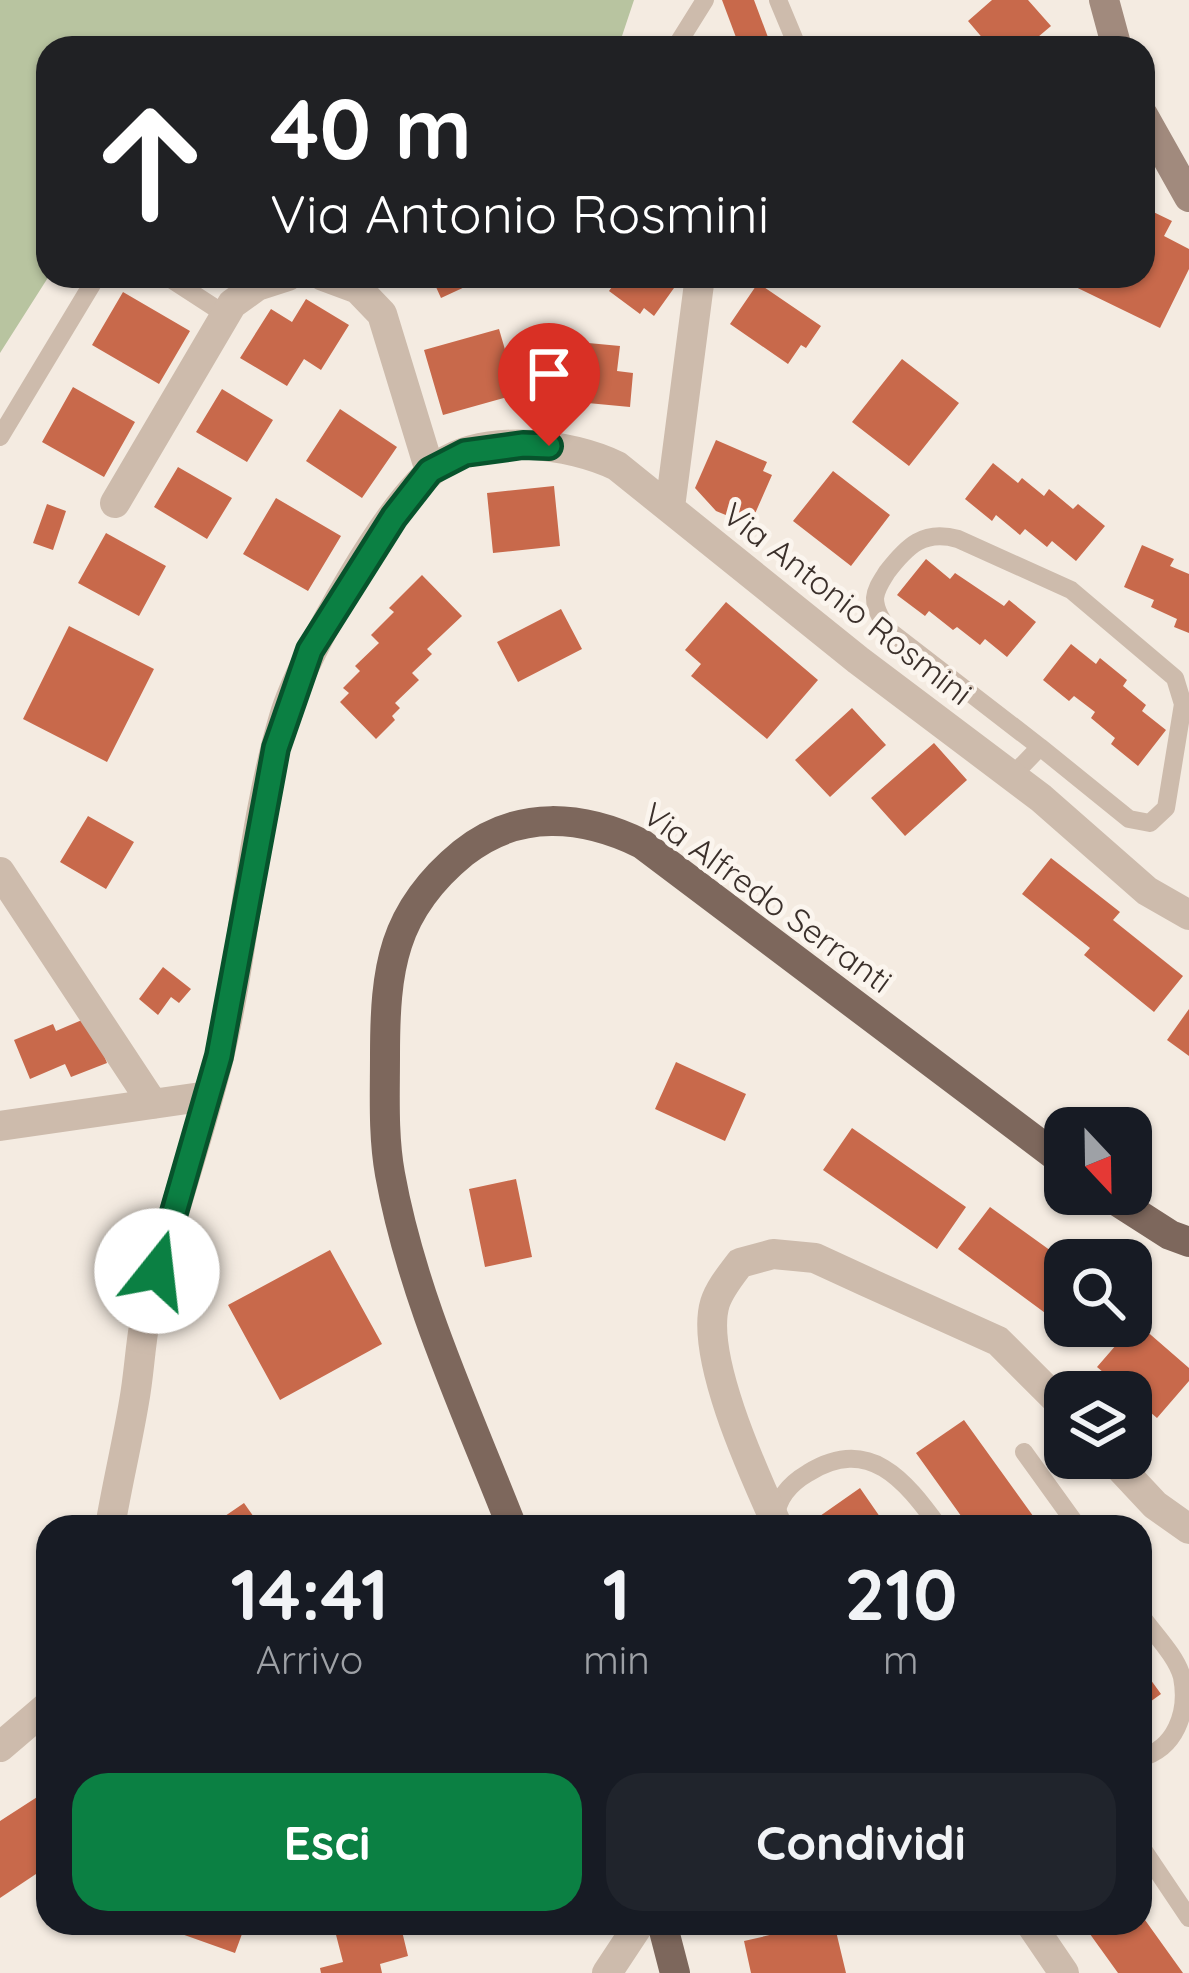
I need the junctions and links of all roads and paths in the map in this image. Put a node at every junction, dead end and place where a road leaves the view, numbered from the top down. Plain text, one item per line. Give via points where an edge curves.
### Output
1 (705, 0) edge
2 (778, 0) edge
3 (1104, 0) edge
4 (687, 36) edge
5 (793, 36) edge
6 (1114, 36) edge
7 (1155, 136) edge
8 (1189, 197) edge
9 (90, 288) edge
10 (185, 288) edge
11 (257, 288) edge
12 (356, 288) edge
13 (698, 288) edge
14 (226, 314) junction
15 (0, 437) edge
16 (430, 471) junction
17 (116, 503) dead end
18 (670, 507) junction
19 (1040, 747) junction
20 (1012, 776) junction
21 (0, 872) edge
22 (1189, 915) edge
23 (208, 1096) junction
24 (153, 1104) junction
25 (0, 1126) edge
26 (1044, 1147) edge
27 (1139, 1215) edge
28 (1189, 1242) edge
29 (1044, 1387) edge
30 (1024, 1452) dead end
31 (1131, 1479) edge
32 (112, 1515) edge
33 (507, 1515) edge
34 (773, 1515) edge
35 (777, 1515) edge
36 (930, 1515) edge
37 (1069, 1515) edge
38 (1189, 1528) edge
39 (1152, 1631) edge
40 (36, 1716) edge
41 (0, 1747) edge
42 (1152, 1753) edge
43 (1152, 1863) edge
44 (1189, 1918) edge
45 (632, 1935) edge
46 (665, 1935) edge
47 (1038, 1935) edge
48 (608, 1973) edge
49 (675, 1973) edge
50 (1064, 1973) edge

1 - 4 lane
2 - 5 lane
3 - 6 street
7 - 8 street
9 - 15 lane
10 - 14 lane
11 - 14 street
12 - 16 street via 382,314
13 - 18 street
14 - 17 street
16 - 18 street, Via Antonio Rosmini via 465,453 549,446 598,456
16 - 23 street via 326,622 285,715
18 - 20 street, Via Antonio Rosmini
19 - 19 lane via 882,620 879,584 917,540 958,539 1071,590 1182,690 1166,808 1156,820 1129,819
19 - 20 lane
20 - 22 street, Via Antonio Rosmini via 1147,891
21 - 24 street
23 - 24 street
23 - 32 street via 144,1325
24 - 25 street
26 - 33 main road, Via Alfredo Serranti via 642,844 576,821 521,824 469,848 426,888 395,945 385,1011 385,1121 389,1172 422,1290
27 - 28 main road
29 - 34 street via 998,1341 814,1258 773,1254 740,1263 714,1305 715,1349 736,1431
30 - 37 lane
31 - 38 street
35 - 36 lane via 801,1477 845,1458 886,1467
39 - 42 lane via 1183,1678 1184,1696 1178,1734
40 - 41 street
43 - 44 lane
45 - 48 street
46 - 49 main road
47 - 50 street

